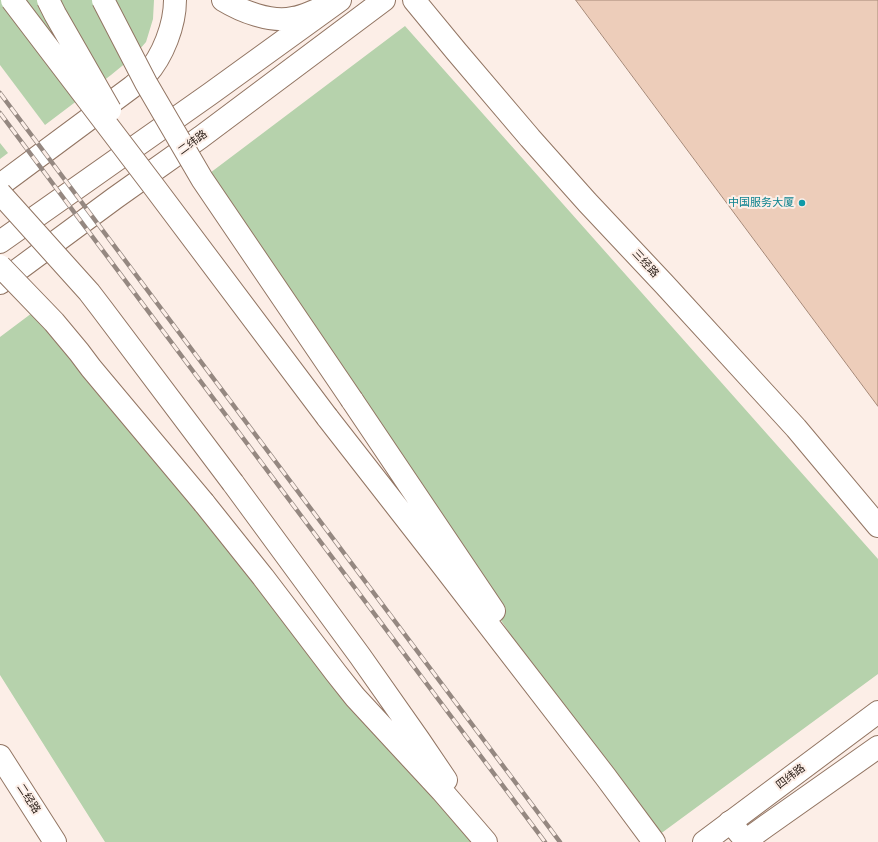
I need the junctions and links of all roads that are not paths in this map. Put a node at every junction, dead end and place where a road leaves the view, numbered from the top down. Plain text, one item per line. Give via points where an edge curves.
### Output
1 (12, 0) edge
2 (48, 0) edge
3 (103, 0) edge
4 (175, 0) edge
5 (223, 0) edge
6 (340, 0) edge
7 (384, 0) edge
8 (414, 0) edge
9 (152, 184) junction
10 (0, 185) edge
11 (0, 193) edge
12 (0, 242) edge
13 (0, 266) edge
14 (0, 283) edge
15 (878, 526) edge
16 (878, 712) edge
17 (878, 747) edge
18 (0, 756) edge
19 (605, 776) junction
20 (730, 822) junction
21 (55, 842) edge
22 (487, 842) edge
23 (654, 842) edge
24 (704, 842) edge
25 (745, 842) edge

1 - 9 main road, bridge
2 - 9 main road, bridge
3 - 19 main road, bridge via 146,83 202,179
4 - 10 main road via 166,42 145,76
5 - 6 main road via 253,14 292,19
6 - 12 main road
7 - 14 main road, 二纬路
8 - 15 main road, 三经路 via 586,202 796,428
9 - 19 main road, bridge via 327,417
11 - 22 main road, bridge via 98,304 233,483 360,656
13 - 22 main road, bridge via 59,328 204,503 355,697
16 - 20 main road, 四纬路
17 - 25 main road
18 - 21 main road, 二经路
19 - 23 main road
20 - 24 main road, 四纬路
20 - 25 main road

